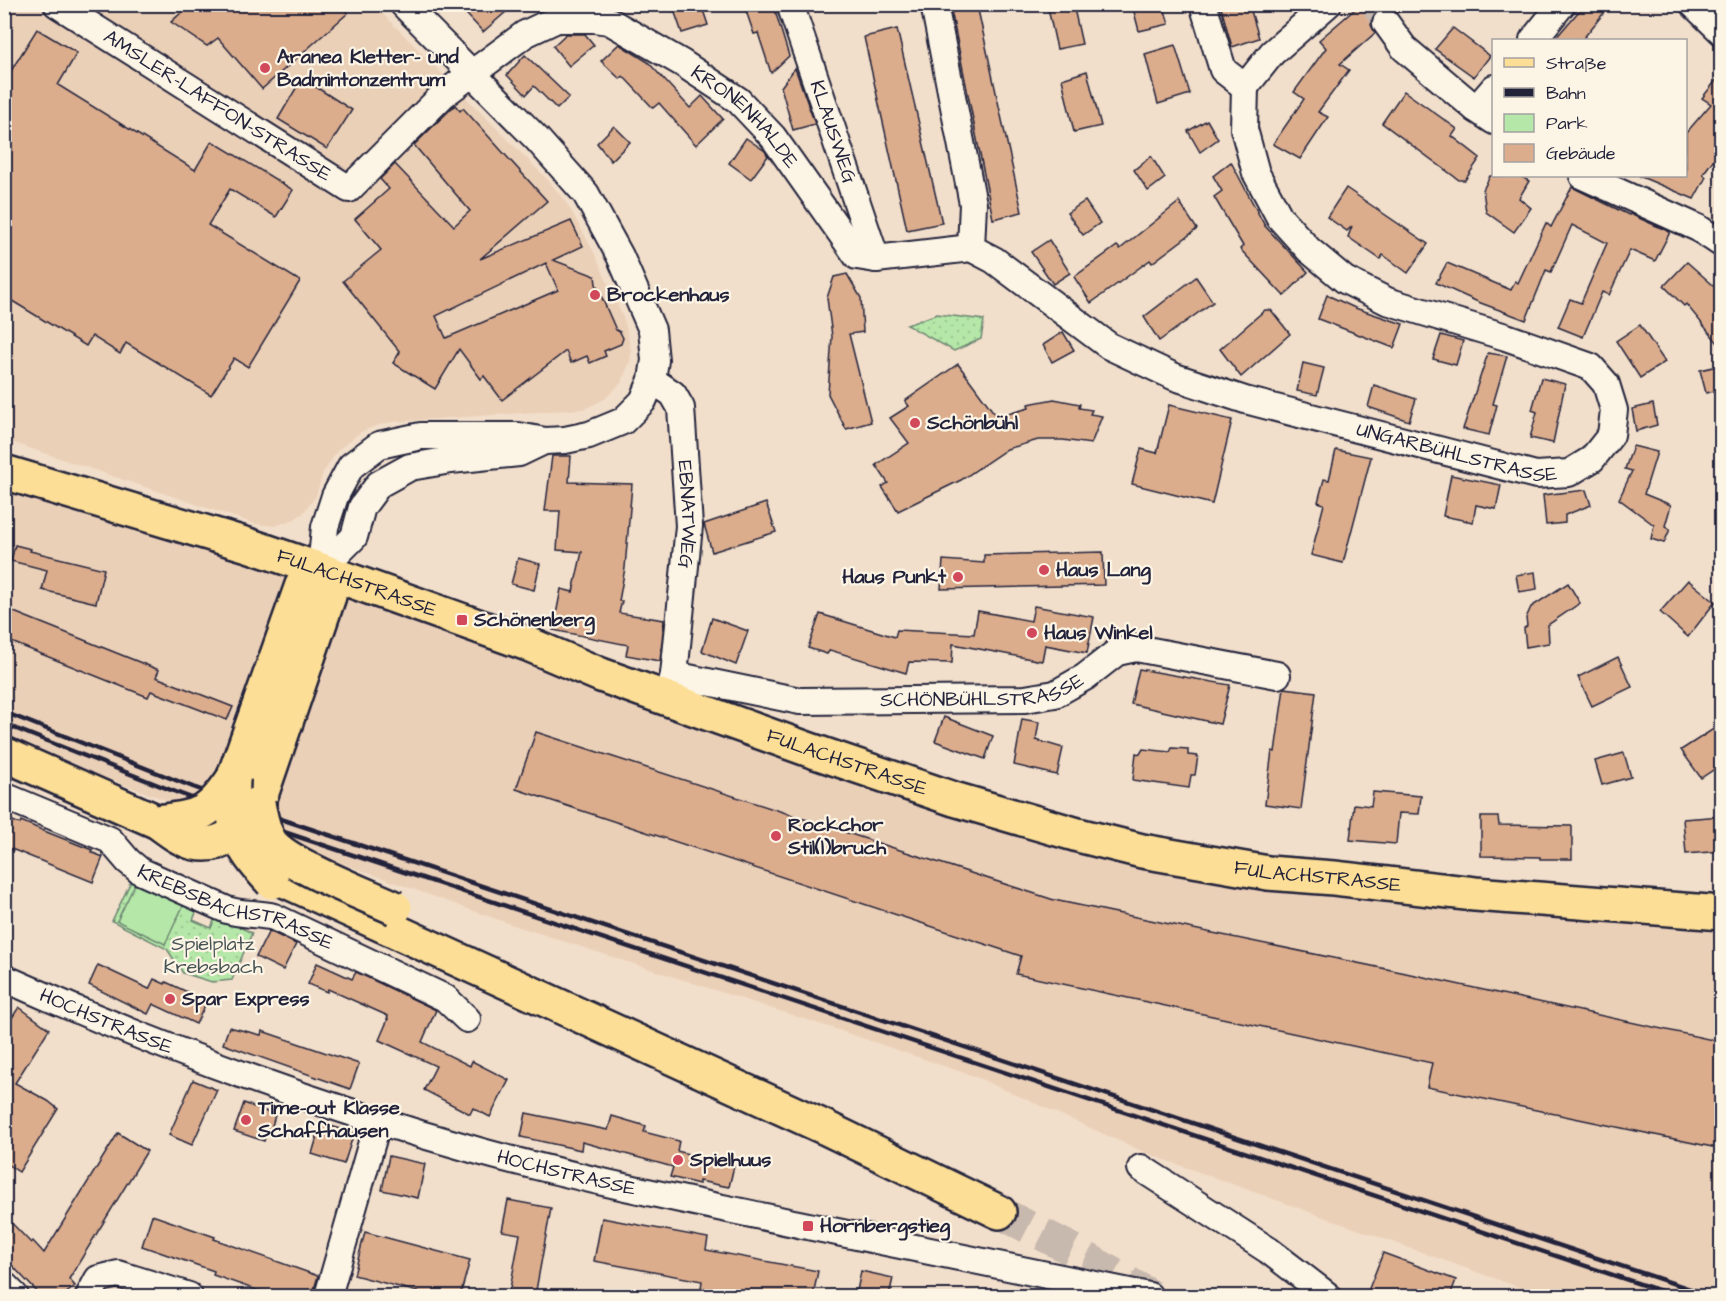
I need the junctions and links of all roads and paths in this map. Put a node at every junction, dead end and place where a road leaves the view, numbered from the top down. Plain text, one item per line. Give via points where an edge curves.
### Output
1 (57, 4) edge
2 (403, 4) edge
3 (790, 4) edge
4 (934, 4) edge
5 (1203, 4) edge
6 (1328, 4) edge
7 (1562, 4) edge
8 (1692, 4) edge
9 (597, 12) edge
10 (1386, 23) tunnel mouth
11 (1722, 32) edge
12 (1534, 39) edge
13 (470, 74) junction
14 (1245, 87) junction
15 (1492, 94) edge
16 (1485, 115) edge
17 (1585, 177) edge
18 (349, 189) joint
19 (1722, 244) edge
20 (971, 248) junction
21 (876, 259) junction
22 (652, 380) junction
23 (545, 441) junction
24 (4, 472) edge
25 (317, 584) junction
26 (1277, 675) dead end
27 (671, 686) junction
28 (4, 754) edge
29 (233, 779) junction
30 (4, 795) edge
31 (258, 804) junction
32 (158, 822) junction
33 (238, 832) junction
34 (273, 875) dead end
35 (1722, 913) edge
36 (4, 978) edge
37 (467, 1020) dead end
38 (792, 1113) junction
39 (378, 1121) junction
40 (1141, 1168) dead end
41 (999, 1212) tunnel mouth
42 (4, 1285) edge
43 (15, 1296) edge
44 (89, 1296) edge
45 (189, 1296) edge
46 (328, 1296) edge
47 (1149, 1296) edge
48 (1328, 1296) edge

1 - 18 street, AMSLER-LAFFON-STRASSE
2 - 13 street
3 - 21 street, KLAUSWEG
4 - 20 street via 973,204
5 - 14 street via 1223,70
6 - 14 street via 1272,53
7 - 12 street
8 - 11 street
9 - 13 street, KRONENHALDE via 557,20 525,34
9 - 21 street, KRONENHALDE via 738,100 773,137 857,256
10 - 16 street via 1404,48
13 - 18 street, KRONENHALDE via 443,95
13 - 22 street via 586,194 620,256 652,330
14 - 20 street, UNGARBÜHLSTRASSE via 1244,129 1256,173 1280,218 1309,250 1345,280 1387,301 1591,367 1606,384 1614,410 1611,435 1592,459 1569,473 1536,475 1245,400 1175,377 1109,346 994,260
15 - 16 street
17 - 19 street via 1698,228
20 - 21 street
22 - 23 street via 643,401 623,421 589,435
22 - 27 street, EBNATWEG via 673,394 681,408 689,526
23 - 25 street via 519,453 410,467 379,484 362,507 354,537
23 - 25 street via 518,436 421,436 379,445 351,466 335,496 325,527
24 - 25 main road, FULACHSTRASSE via 237,542
25 - 27 main road, FULACHSTRASSE via 528,645 601,675
25 - 29 main road
25 - 31 main road
26 - 27 street, SCHÖNBÜHLSTRASSE via 1136,648 1117,652 1055,694 1025,699 800,701
27 - 35 main road, FULACHSTRASSE via 810,750 1016,818 1142,851 1268,873
28 - 32 main road
29 - 32 main road, bridge via 202,813
29 - 33 main road, bridge
30 - 37 street, KREBSBACHSTRASSE via 110,840 140,871 227,910 274,917 445,998
31 - 33 main road, bridge
31 - 38 main road, bridge via 270,842 290,859 660,1029
32 - 33 main road, bridge via 195,843 221,840
33 - 38 main road, bridge via 246,853 272,882 326,920 372,944 647,1069
34 - 38 main road
36 - 39 street, HOCHSTRASSE via 243,1076
38 - 41 main road
39 - 46 street
39 - 47 street, HOCHSTRASSE via 641,1192
40 - 48 street via 1268,1250
42 - 43 street
44 - 45 street via 99,1279 118,1274

